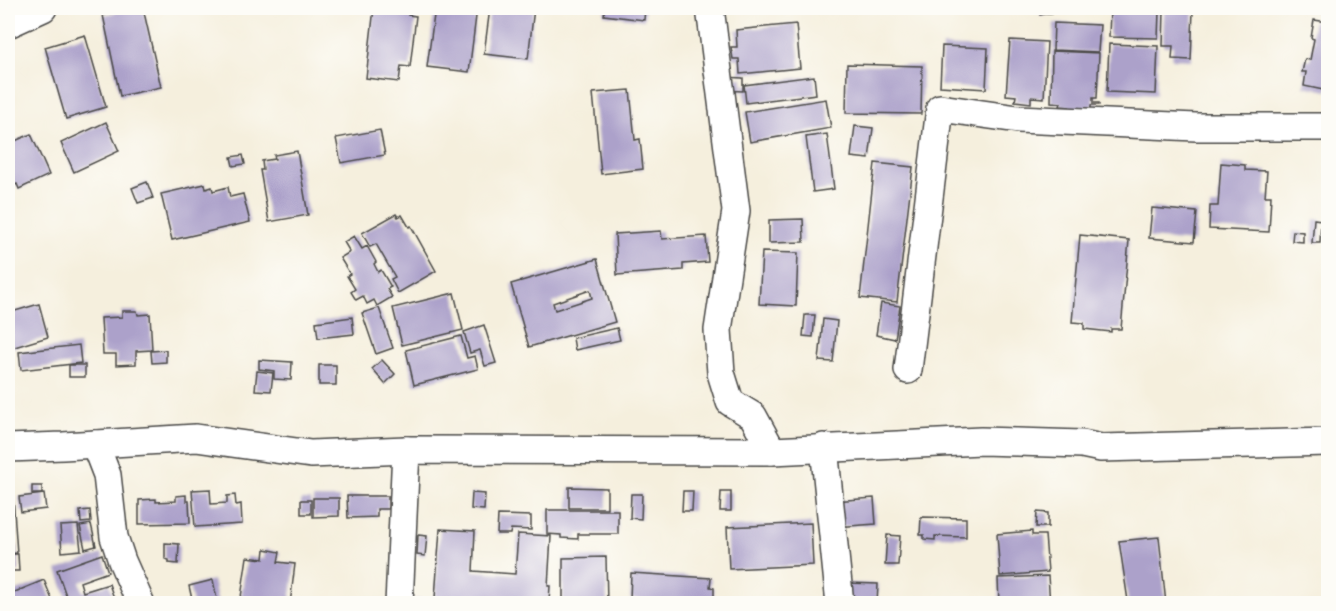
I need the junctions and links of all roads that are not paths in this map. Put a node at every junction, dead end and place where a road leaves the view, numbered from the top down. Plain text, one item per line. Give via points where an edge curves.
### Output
1 (43, 8) edge
2 (710, 8) edge
3 (8, 24) edge
4 (1329, 128) edge
5 (908, 370) dead end
6 (8, 426) edge
7 (1329, 442) edge
8 (95, 444) junction
9 (39, 447) junction
10 (824, 447) junction
11 (8, 448) edge
12 (406, 450) junction
13 (772, 451) junction
14 (141, 603) edge
15 (399, 603) edge
16 (840, 603) edge

1 - 3 street
2 - 13 street via 736,211 718,330 721,373 730,402 753,416
4 - 5 street via 1042,120 940,108
6 - 9 street
7 - 10 street via 1101,448 981,441
8 - 9 street
8 - 12 street via 196,438 311,454
8 - 14 street via 107,475 114,537
9 - 11 street
10 - 13 street
10 - 16 street
12 - 13 street
12 - 15 street

